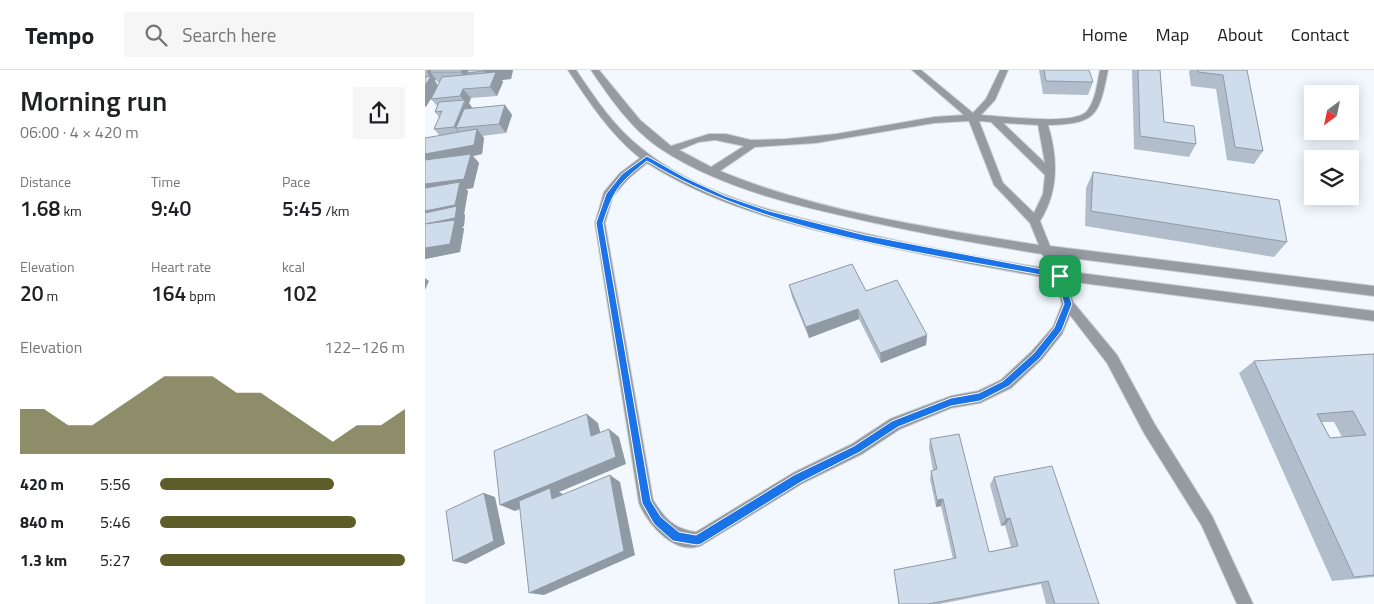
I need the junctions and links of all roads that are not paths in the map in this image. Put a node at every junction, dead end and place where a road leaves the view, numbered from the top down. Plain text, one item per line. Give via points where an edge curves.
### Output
1 (572, 70) edge
2 (595, 70) edge
3 (916, 70) edge
4 (1004, 70) edge
5 (1104, 70) edge
6 (973, 118) junction
7 (993, 118) junction
8 (1042, 121) junction
9 (753, 144) junction
10 (671, 150) junction
11 (647, 158) junction
12 (712, 171) junction
13 (1050, 174) junction
14 (1035, 221) junction
15 (1047, 252) junction
16 (1060, 276) junction
17 (1374, 281) edge
18 (1360, 290) junction
19 (1374, 291) edge
20 (1068, 304) junction
21 (1374, 316) edge
22 (1245, 604) edge

1 - 11 street via 607,120
2 - 10 street via 644,129
3 - 6 street
4 - 6 street via 990,100
5 - 8 street via 1091,113 1084,118
6 - 7 street
6 - 9 street via 939,120 818,140
6 - 14 street via 999,185
7 - 8 street
7 - 13 street
8 - 13 street via 1049,140
9 - 10 street via 721,137 693,141
9 - 12 street
10 - 12 street
11 - 16 street via 681,179 768,213 865,238
11 - 20 street via 624,176 608,195 600,223 647,503 657,520 677,537 697,540 895,424 951,402 980,397 1006,384 1058,330
12 - 15 street via 779,196 869,218
13 - 14 street via 1045,203
14 - 15 street
15 - 16 street
15 - 18 street
16 - 20 street
16 - 21 street
17 - 18 street
18 - 19 street
20 - 22 street via 1112,360 1149,428 1207,521

